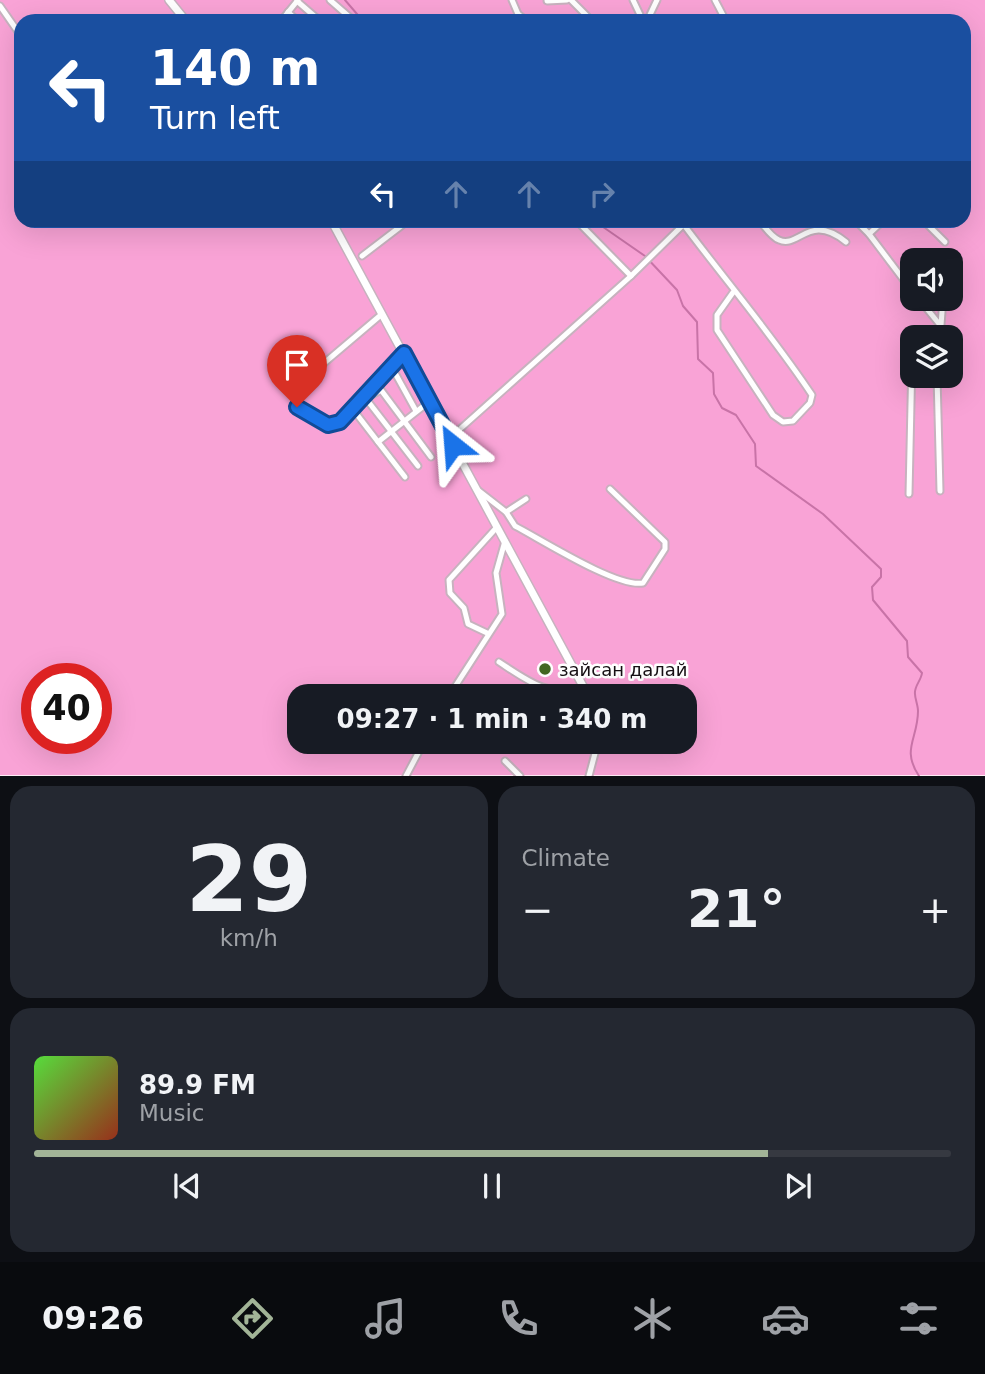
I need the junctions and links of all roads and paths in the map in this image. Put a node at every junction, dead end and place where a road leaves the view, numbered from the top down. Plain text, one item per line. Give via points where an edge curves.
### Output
1 (169, 0) edge
2 (330, 0) edge
3 (512, 0) edge
4 (569, 0) edge
5 (298, 1) edge
6 (547, 1) edge
7 (0, 6) edge
8 (288, 12) edge
9 (180, 14) edge
10 (312, 14) edge
11 (346, 14) edge
12 (518, 14) edge
13 (584, 14) edge
14 (14, 26) edge
15 (335, 228) edge
16 (399, 228) edge
17 (584, 228) edge
18 (681, 228) edge
19 (690, 228) edge
20 (766, 228) edge
21 (863, 228) edge
22 (875, 228) edge
23 (931, 228) edge
24 (869, 234) junction
25 (846, 242) dead end
26 (945, 242) dead end
27 (362, 256) dead end
28 (900, 275) edge
29 (631, 276) junction
30 (734, 291) junction
31 (929, 311) edge
32 (942, 311) edge
33 (382, 314) junction
34 (940, 325) joint
35 (404, 353) junction
36 (323, 364) dead end
37 (395, 373) dead end
38 (911, 388) edge
39 (937, 388) edge
40 (430, 401) junction
41 (297, 407) dead end
42 (416, 411) junction
43 (355, 412) dead end
44 (404, 421) junction
45 (390, 432) junction
46 (450, 438) junction
47 (377, 442) junction
48 (431, 457) dead end
49 (418, 466) dead end
50 (405, 477) dead end
51 (476, 489) junction
52 (610, 489) dead end
53 (940, 491) dead end
54 (909, 494) dead end
55 (526, 499) dead end
56 (506, 512) junction
57 (497, 527) junction
58 (505, 541) junction
59 (487, 632) junction
60 (499, 662) dead end
61 (456, 684) edge
62 (533, 684) edge
63 (582, 684) edge
64 (417, 754) edge
65 (595, 754) edge
66 (505, 761) dead end
67 (406, 775) edge
68 (520, 775) edge
69 (589, 775) edge

1 - 9 street
2 - 11 street
3 - 12 street
4 - 6 street
4 - 13 street
5 - 8 street
5 - 10 street
7 - 14 street
15 - 33 street
16 - 27 street
17 - 29 street
18 - 29 street
19 - 30 street
20 - 25 street via 785,242 814,229 829,231
21 - 24 street
22 - 24 street
23 - 26 street
24 - 28 street
29 - 46 street
30 - 30 street via 812,394 810,403 793,421 783,422 774,415 717,330 717,315
31 - 34 street
32 - 34 street
33 - 35 street
33 - 36 street
35 - 40 street
35 - 41 street via 340,422 328,425
37 - 42 street
38 - 54 street
39 - 53 street
40 - 42 street
40 - 46 street
42 - 44 street
43 - 47 street
44 - 45 street
44 - 45 street via 380,389 368,397
44 - 48 street
45 - 47 street
45 - 49 street
46 - 51 street
47 - 50 street
51 - 56 street
51 - 57 street
52 - 56 street via 665,542 666,549 643,583 615,579 515,526
55 - 56 street
57 - 58 street
57 - 59 street via 449,580 450,593 464,608 468,624
58 - 59 street via 496,573 502,614
58 - 63 street
59 - 61 street
60 - 62 street
64 - 67 street
65 - 69 street
66 - 68 street

